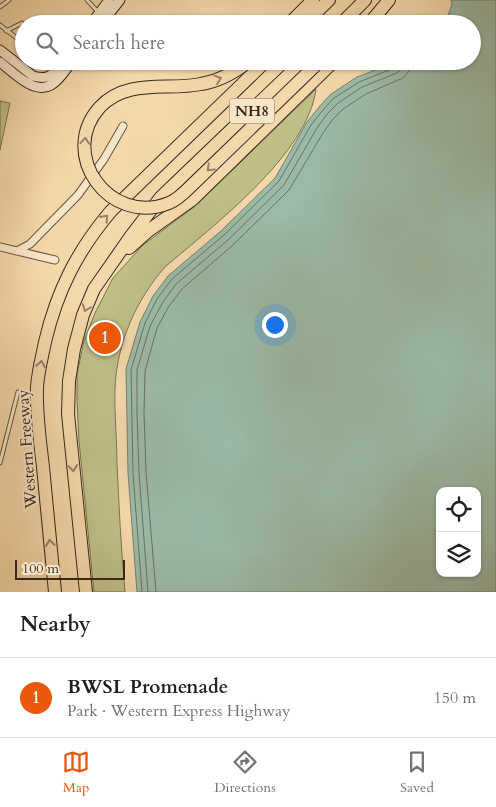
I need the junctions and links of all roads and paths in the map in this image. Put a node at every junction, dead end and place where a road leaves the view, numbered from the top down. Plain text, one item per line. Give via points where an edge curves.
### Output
1 (9, 0) edge
2 (86, 0) edge
3 (109, 0) edge
4 (120, 0) edge
5 (313, 0) edge
6 (329, 0) edge
7 (389, 0) edge
8 (3, 2) edge
9 (362, 3) edge
10 (0, 7) edge
11 (99, 15) edge
12 (103, 15) edge
13 (106, 15) edge
14 (298, 15) edge
15 (313, 15) edge
16 (350, 15) edge
17 (353, 15) edge
18 (376, 15) edge
19 (0, 25) edge
20 (15, 26) edge
21 (6, 31) junction
22 (15, 37) edge
23 (0, 50) edge
24 (4, 62) edge
25 (21, 70) edge
26 (55, 70) edge
27 (65, 70) edge
28 (236, 70) edge
29 (257, 70) edge
30 (293, 70) edge
31 (311, 70) edge
32 (325, 70) edge
33 (123, 126) dead end
34 (0, 247) edge
35 (17, 251) junction
36 (54, 260) dead end
37 (100, 279) junction
38 (18, 392) dead end
39 (0, 463) edge
40 (55, 592) edge
41 (86, 592) edge

1 - 8 lane
2 - 11 lane
3 - 12 main road
4 - 13 main road
5 - 14 highway
6 - 15 highway
7 - 18 highway
8 - 10 lane
9 - 16 highway
9 - 17 highway
19 - 21 lane
20 - 21 lane
21 - 22 lane
23 - 24 main road
24 - 27 main road via 31,85 40,88 51,85
25 - 26 main road via 46,78
31 -> 28 highway, bridge via 171,202 148,208 124,205 97,184 87,163 84,140 91,119 111,97 138,88 213,81
40 -> 29 highway, Western Freeway via 37,387 52,314 66,278 94,230
30 - 37 highway, NH8 via 161,197
32 - 37 highway via 193,199 148,231
33 - 35 street via 78,195 30,244
34 - 35 street
35 - 36 street
37 -> 41 highway via 84,315 69,381 68,414
38 - 39 lane

